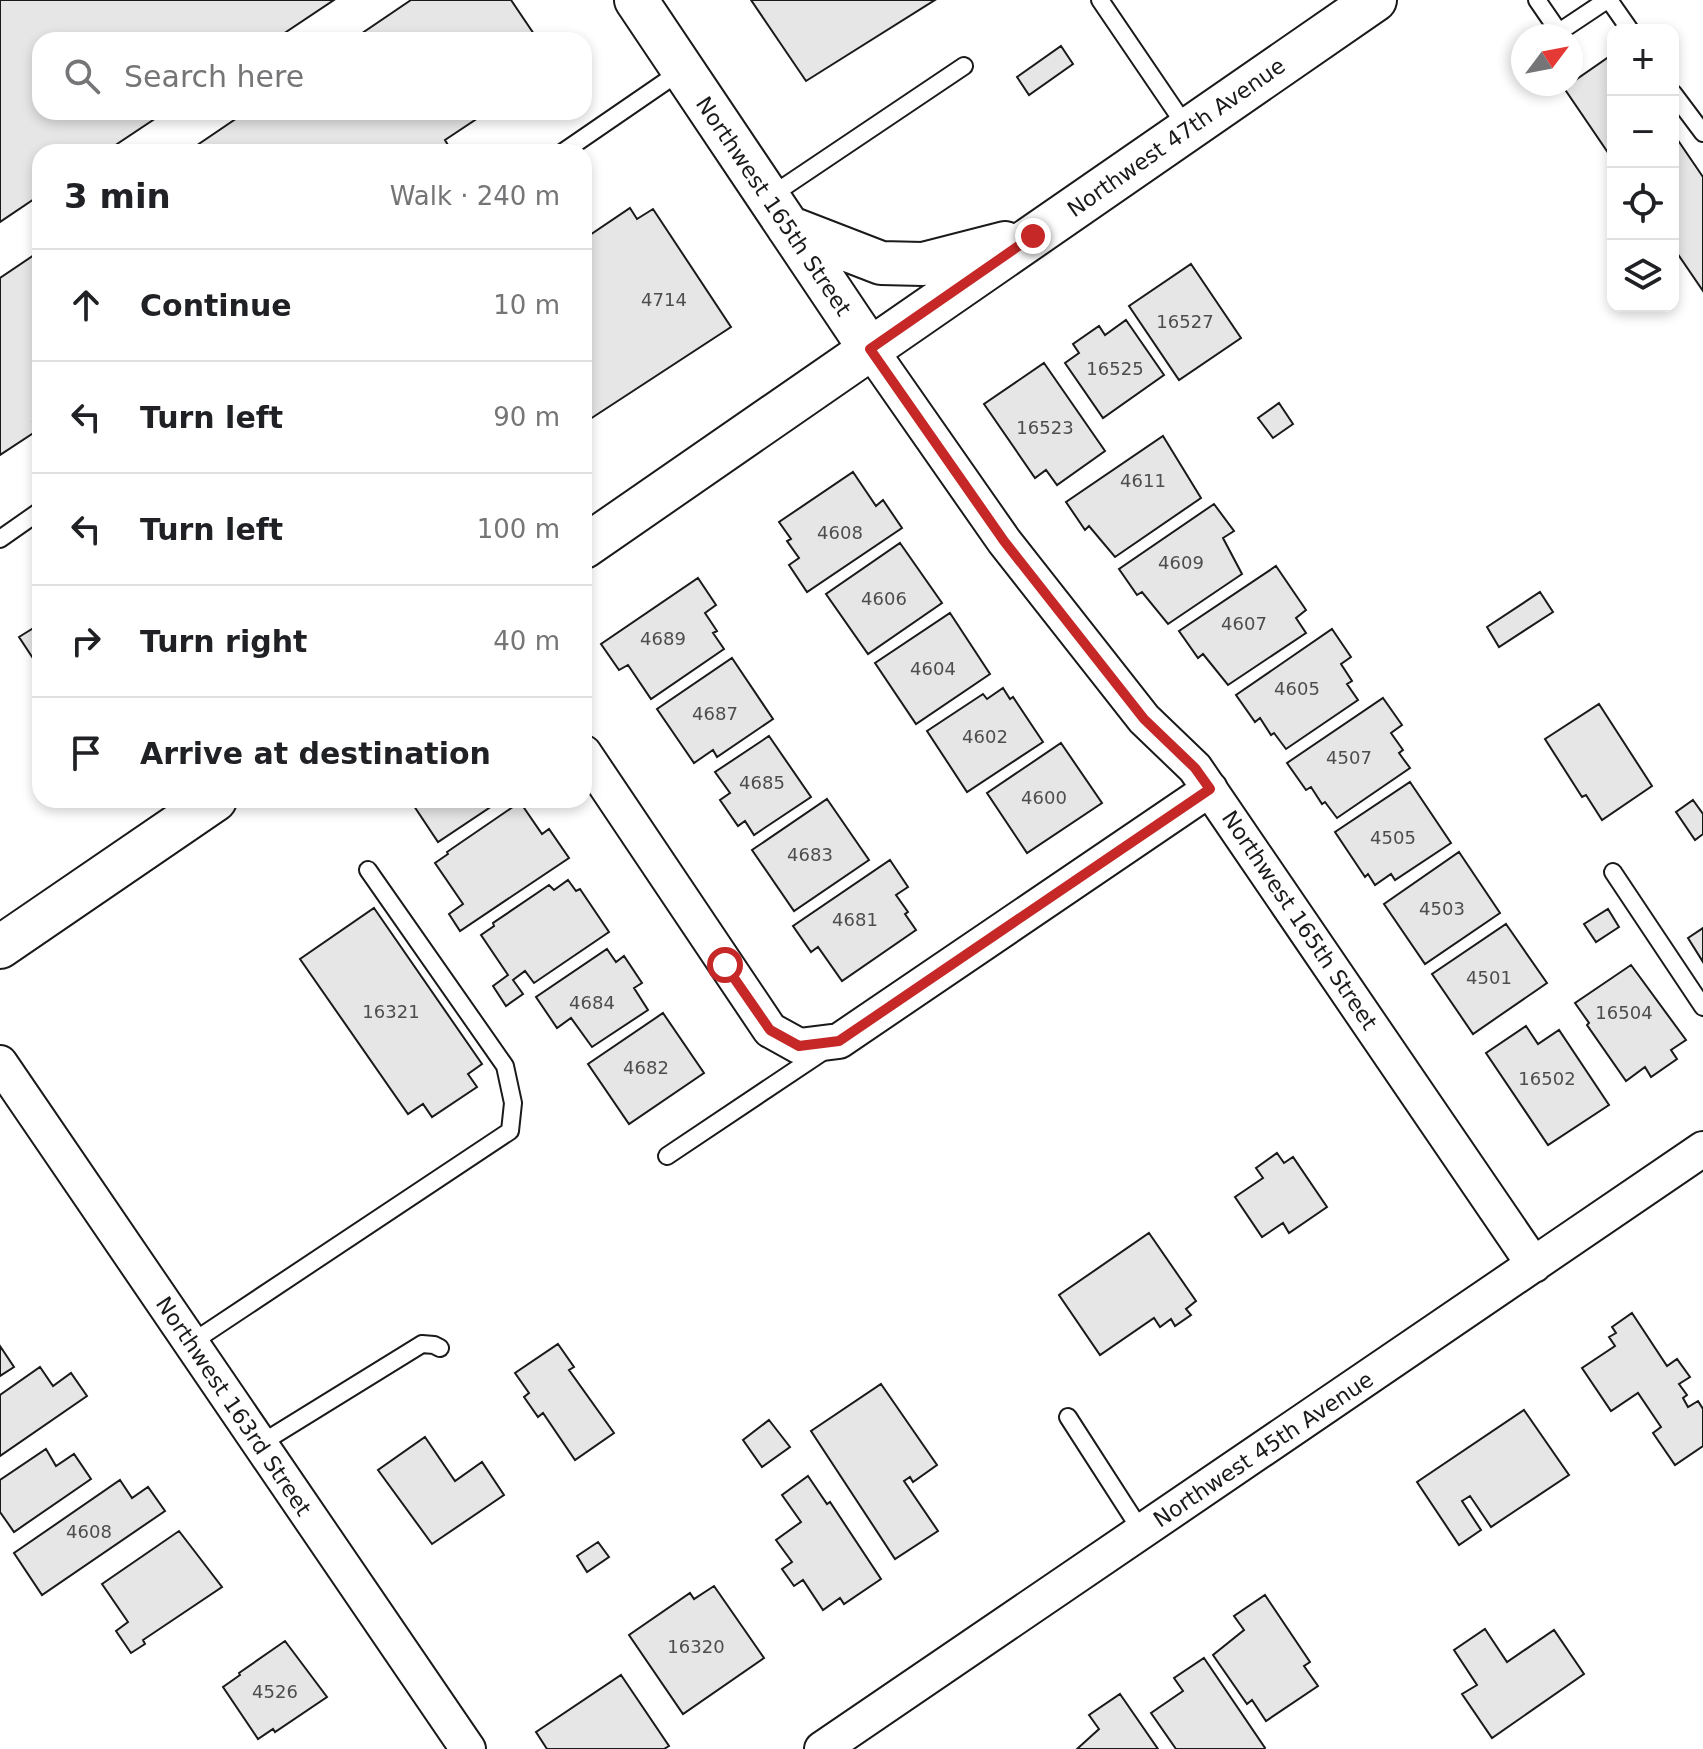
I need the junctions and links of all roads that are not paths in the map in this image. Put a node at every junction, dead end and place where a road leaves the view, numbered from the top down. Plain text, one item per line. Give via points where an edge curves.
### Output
1 (636, 0) edge
2 (1100, 0) edge
3 (1375, 0) edge
4 (1537, 0) edge
5 (1608, 0) edge
6 (1626, 24) edge
7 (964, 66) dead end
8 (683, 70) junction
9 (1675, 96) edge
10 (1188, 129) junction
11 (1703, 133) edge
12 (575, 144) edge
13 (778, 212) junction
14 (1033, 236) junction
15 (870, 349) junction
16 (32, 517) edge
17 (0, 539) edge
18 (592, 541) edge
19 (592, 765) edge
20 (1210, 789) junction
21 (203, 808) edge
22 (368, 870) dead end
23 (1613, 872) dead end
24 (0, 947) edge
25 (1703, 1007) edge
26 (839, 1041) junction
27 (0, 1063) edge
28 (1703, 1149) edge
29 (667, 1156) dead end
30 (1534, 1265) junction
31 (191, 1343) junction
32 (440, 1348) dead end
33 (1068, 1417) dead end
34 (260, 1444) junction
35 (1142, 1532) junction
36 (468, 1749) edge
37 (822, 1749) edge

1 - 8 street, Northwest 165th Street
2 - 10 lane
3 - 10 street, Northwest 47th Avenue
4 - 5 lane via 1559,32
5 - 6 lane
7 - 13 lane
8 - 12 lane
8 - 13 street, Northwest 165th Street
9 - 11 lane
10 - 14 street, Northwest 47th Avenue
13 - 14 street via 881,263 923,264
13 - 15 street, Northwest 165th Street
14 - 15 street, Northwest 47th Avenue
15 - 18 street, Northwest 47th Avenue
15 - 20 street, Northwest 165th Street via 1004,541 1144,719
16 - 17 lane
19 - 26 street via 770,1030 799,1046
20 - 26 street
20 - 30 street, Northwest 165th Street
21 - 24 street
22 - 31 lane via 505,1066 513,1103 510,1131
23 - 25 lane
26 - 29 lane
27 - 31 street, Northwest 163rd Street
28 - 30 street, Northwest 45th Avenue
30 - 35 street, Northwest 45th Avenue
31 - 34 street, Northwest 163rd Street
32 - 34 lane via 422,1344
33 - 35 lane
34 - 36 street, Northwest 163rd Street
35 - 37 street, Northwest 45th Avenue

